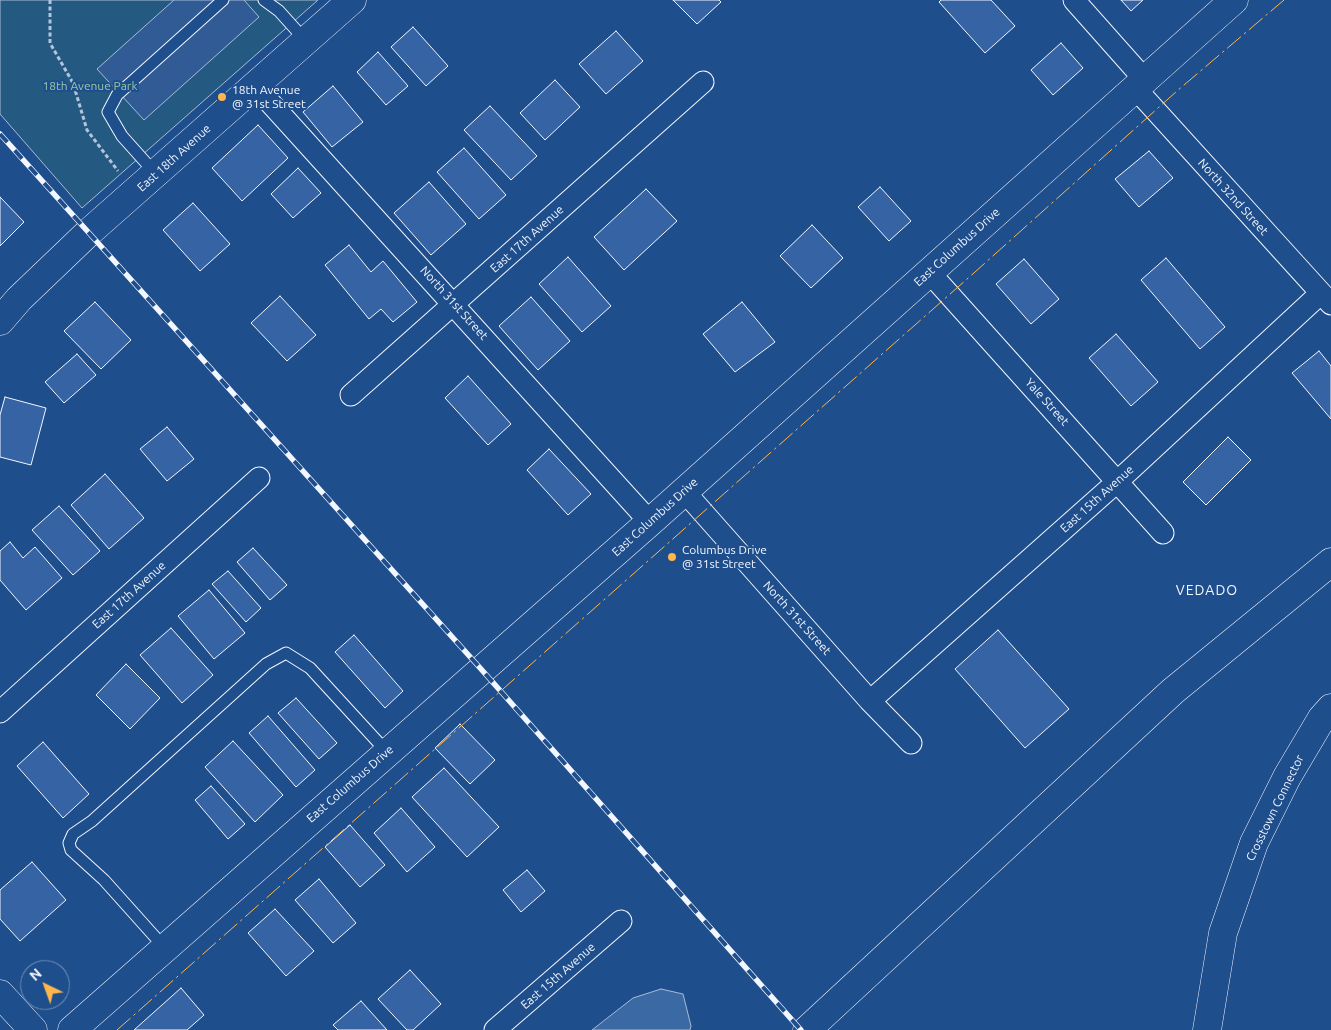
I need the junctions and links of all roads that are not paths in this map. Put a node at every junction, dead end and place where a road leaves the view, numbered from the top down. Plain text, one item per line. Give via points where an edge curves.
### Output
1 (223, 0) edge
2 (264, 0) edge
3 (352, 0) edge
4 (1074, 0) edge
5 (1234, 0) edge
6 (306, 41) junction
7 (703, 82) dead end
8 (1140, 85) junction
9 (255, 86) junction
10 (156, 174) junction
11 (929, 272) junction
12 (1326, 298) edge
13 (454, 303) junction
14 (0, 321) edge
15 (351, 395) dead end
16 (259, 478) dead end
17 (1118, 481) junction
18 (684, 491) junction
19 (650, 522) junction
20 (1163, 533) dead end
21 (1331, 562) edge
22 (870, 701) junction
23 (1331, 708) edge
24 (0, 712) edge
25 (911, 743) dead end
26 (387, 752) junction
27 (621, 922) dead end
28 (164, 948) junction
29 (0, 994) edge
30 (33, 1030) edge
31 (72, 1030) edge
32 (495, 1030) edge
33 (807, 1030) edge
34 (1207, 1030) edge

1 - 10 lane via 117,95 108,112 122,136
2 - 6 lane via 279,11
3 - 6 main road, East 18th Avenue
4 - 8 street, North 32nd Street
5 - 8 main road, East Columbus Drive
6 - 9 main road, East 18th Avenue
7 - 13 street, East 17th Avenue
8 - 11 main road, East Columbus Drive
8 - 12 street, North 32nd Street
9 - 10 main road, East 18th Avenue
9 - 13 street, North 31st Street
10 - 14 main road, East 18th Avenue via 19,299
11 - 17 street, Yale Street
11 - 18 main road, East Columbus Drive
12 - 17 street, East 15th Avenue
13 - 15 street, East 17th Avenue
13 - 19 street, North 31st Street
16 - 24 street, East 17th Avenue
17 - 20 street, Yale Street
17 - 22 street, East 15th Avenue
18 - 19 main road, East Columbus Drive
18 - 22 street, North 31st Street
19 - 26 main road, East Columbus Drive
21 - 33 main road via 1173,692
22 - 25 street, North 31st Street
23 - 34 main road, Crosstown Connector via 1287,777 1254,843 1222,933
26 - 28 main road, East Columbus Drive
26 - 28 lane via 310,668 286,653 266,664 92,821 73,834 69,842 71,850 104,880
27 - 32 street, East 15th Avenue
28 - 31 main road, East Columbus Drive
29 - 30 main road

